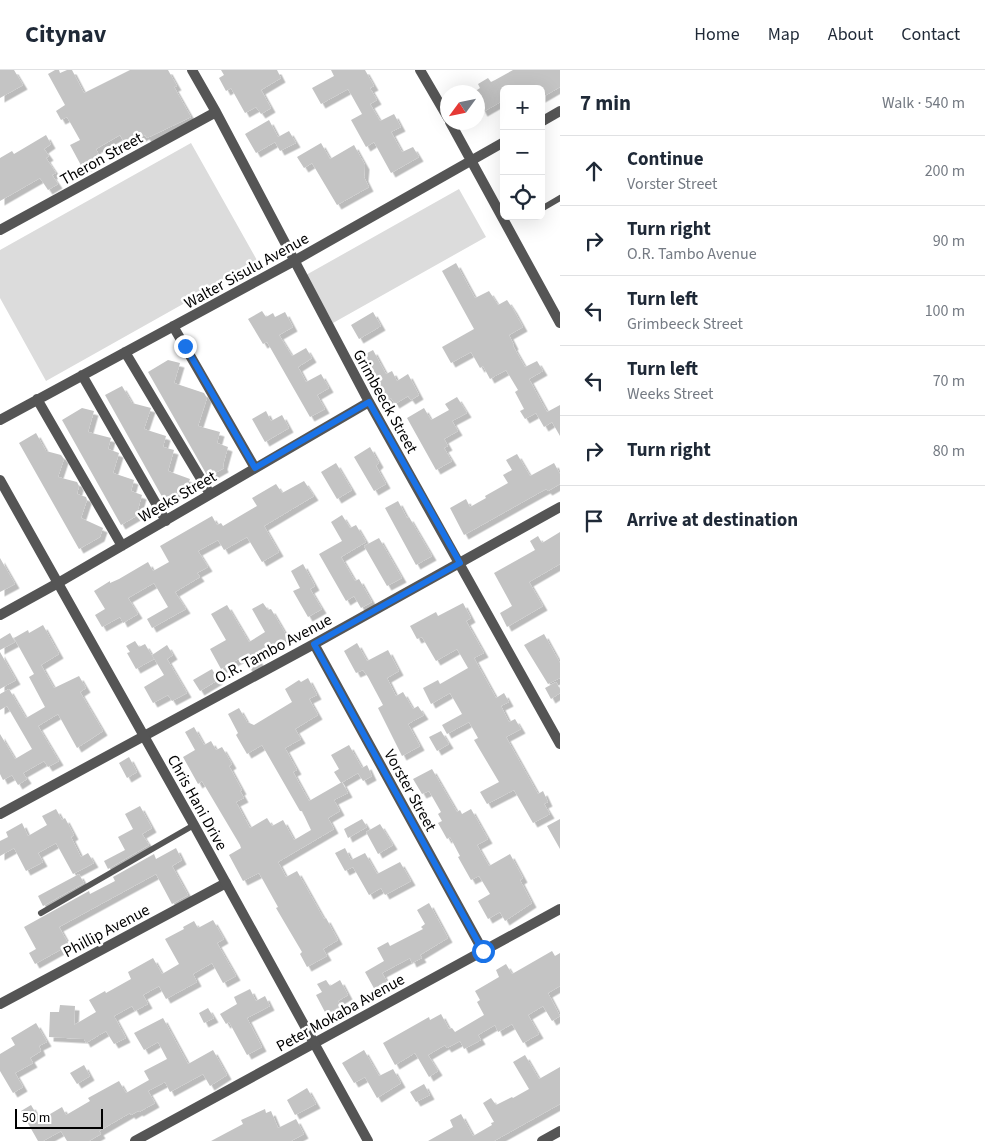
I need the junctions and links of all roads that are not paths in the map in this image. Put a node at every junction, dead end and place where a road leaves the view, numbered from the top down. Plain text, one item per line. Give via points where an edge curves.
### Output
1 (192, 70) edge
2 (420, 70) edge
3 (440, 104) edge
4 (560, 111) edge
5 (216, 112) junction
6 (545, 120) edge
7 (455, 130) edge
8 (500, 144) edge
9 (472, 160) junction
10 (560, 198) edge
11 (545, 207) edge
12 (0, 230) edge
13 (294, 261) junction
14 (560, 323) edge
15 (173, 326) junction
16 (125, 352) junction
17 (82, 375) junction
18 (37, 399) junction
19 (369, 402) junction
20 (0, 420) edge
21 (255, 468) junction
22 (0, 480) edge
23 (210, 494) junction
24 (560, 507) edge
25 (166, 521) junction
26 (122, 546) junction
27 (460, 563) junction
28 (58, 583) junction
29 (0, 615) edge
30 (314, 644) junction
31 (144, 735) junction
32 (560, 744) edge
33 (0, 814) edge
34 (194, 825) junction
35 (226, 883) junction
36 (560, 909) edge
37 (41, 913) dead end
38 (483, 951) junction
39 (0, 1004) edge
40 (314, 1044) junction
41 (560, 1131) edge
42 (135, 1141) edge
43 (368, 1141) edge
44 (542, 1141) edge

1 - 5 street, Grimbeeck Street
2 - 3 street
4 - 6 street
5 - 12 street, Theron Street
5 - 13 street, Grimbeeck Street
7 - 9 street
8 - 9 street, Walter Sisulu Avenue
9 - 13 street, Walter Sisulu Avenue
9 - 14 street
10 - 11 lane
13 - 15 street, Walter Sisulu Avenue
13 - 19 street, Grimbeeck Street
15 - 16 street, Walter Sisulu Avenue
15 - 21 street
16 - 17 street, Walter Sisulu Avenue
16 - 23 street
17 - 18 street, Walter Sisulu Avenue
17 - 25 street
18 - 20 street, Walter Sisulu Avenue
18 - 26 street
19 - 21 street, Weeks Street
19 - 27 street, Grimbeeck Street
21 - 23 street, Weeks Street
22 - 28 street, Chris Hani Drive
23 - 25 street, Weeks Street
24 - 27 street, O.R. Tambo Avenue
25 - 26 street, Weeks Street
26 - 28 street, Weeks Street
27 - 30 street, O.R. Tambo Avenue
27 - 32 street, Grimbeeck Street
28 - 29 street, Weeks Street
28 - 31 street, Chris Hani Drive
30 - 31 street, O.R. Tambo Avenue
30 - 38 street, Vorster Street
31 - 33 street, O.R. Tambo Avenue
31 - 34 street, Chris Hani Drive
34 - 35 street, Chris Hani Drive
34 - 37 lane
35 - 39 street, Phillip Avenue
35 - 40 street, Chris Hani Drive
36 - 38 street, Peter Mokaba Avenue
38 - 40 street, Peter Mokaba Avenue
40 - 42 street, Peter Mokaba Avenue
40 - 43 street, Chris Hani Drive
41 - 44 street

